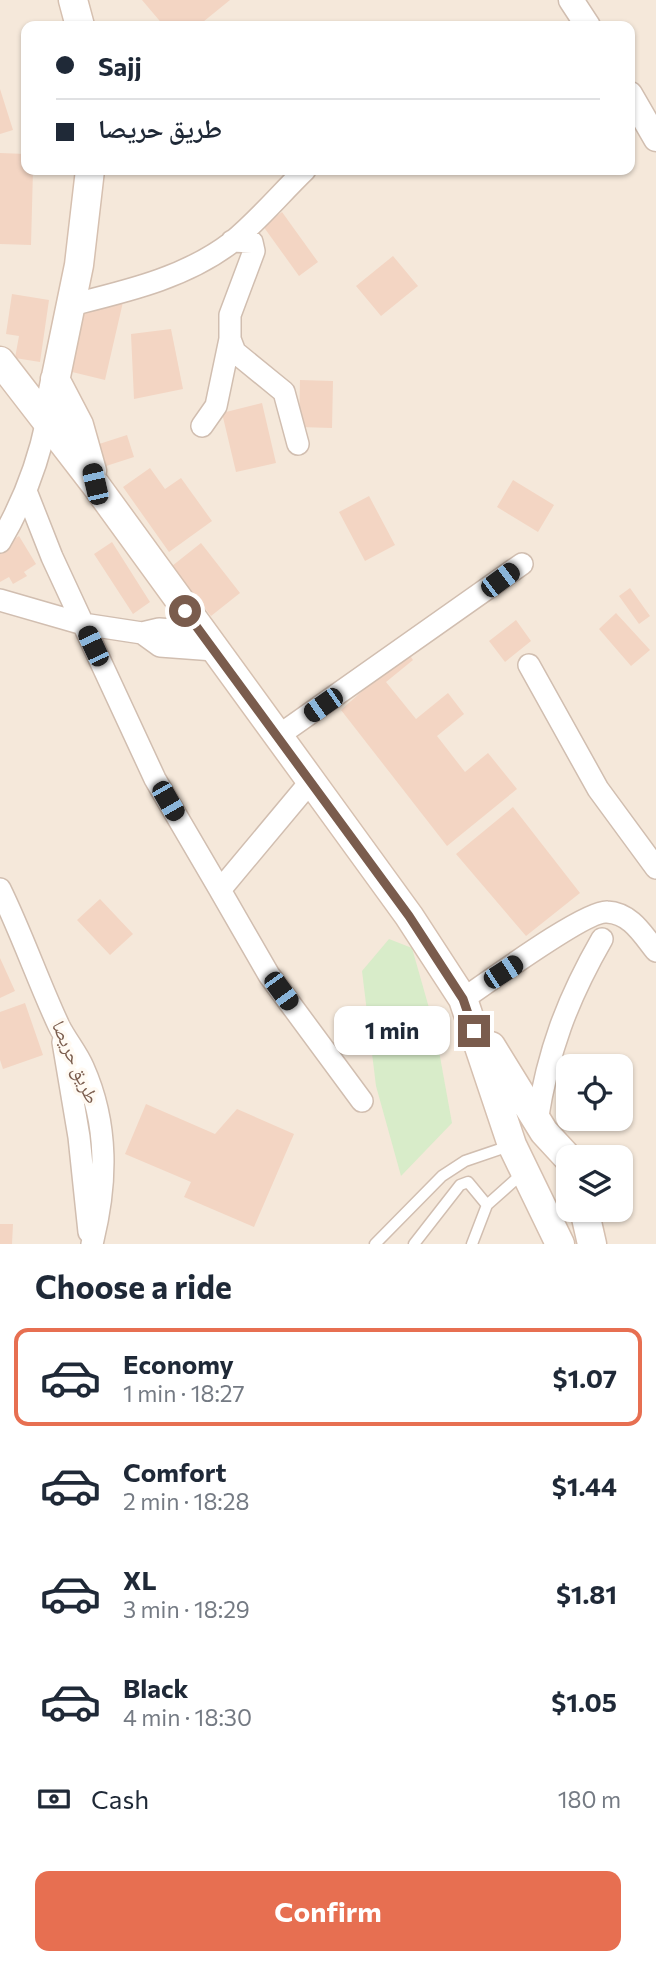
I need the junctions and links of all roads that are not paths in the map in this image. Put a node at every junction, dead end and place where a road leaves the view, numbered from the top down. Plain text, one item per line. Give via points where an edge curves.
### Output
1 (73, 0) edge
2 (571, 0) edge
3 (79, 21) edge
4 (585, 21) edge
5 (635, 103) edge
6 (656, 139) edge
7 (89, 175) edge
8 (300, 175) edge
9 (232, 242) junction
10 (71, 305) junction
11 (230, 339) junction
12 (0, 361) edge
13 (55, 379) junction
14 (47, 420) junction
15 (202, 426) dead end
16 (298, 444) dead end
17 (95, 484) junction
18 (26, 491) junction
19 (0, 542) edge
20 (522, 564) dead end
21 (0, 600) edge
22 (83, 624) junction
23 (207, 641) junction
24 (529, 665) dead end
25 (278, 736) junction
26 (311, 781) junction
27 (656, 868) edge
28 (0, 889) edge
29 (220, 890) junction
30 (602, 939) dead end
31 (656, 951) edge
32 (465, 1003) junction
33 (362, 1101) dead end
34 (537, 1121) junction
35 (512, 1145) junction
36 (557, 1145) edge
37 (524, 1172) junction
38 (487, 1205) junction
39 (587, 1222) edge
40 (91, 1244) edge
41 (375, 1244) edge
42 (414, 1244) edge
43 (472, 1244) edge
44 (560, 1244) edge
45 (592, 1244) edge

1 - 3 main road
2 - 4 street
5 - 6 street
7 - 10 main road
8 - 9 street
9 - 10 street via 164,279
9 - 11 street via 252,243 254,251 230,315
10 - 13 main road
11 - 15 street via 216,406
11 - 16 street via 235,352 284,392
12 - 14 main road
13 - 14 main road
13 - 17 main road via 79,425
14 - 17 main road
14 - 18 street
17 - 23 main road
18 - 19 street
18 - 22 street
20 - 25 street
21 - 22 street
22 - 23 street via 142,633 159,629
22 - 29 street via 155,779
23 - 25 main road
24 - 27 street via 598,789
25 - 26 main road
26 - 29 street
26 - 32 main road via 409,916
28 - 40 street, طريق حريصا via 60,1026
29 - 33 street via 269,975
30 - 34 street via 558,1026
31 - 32 street via 631,920 606,911 582,920
32 - 34 main road
32 - 35 main road
34 - 36 main road
35 - 37 main road
35 - 41 lane via 465,1161 442,1176
37 - 38 lane
37 - 44 main road
38 - 42 lane via 468,1182 460,1185
38 - 43 lane
39 - 45 main road

